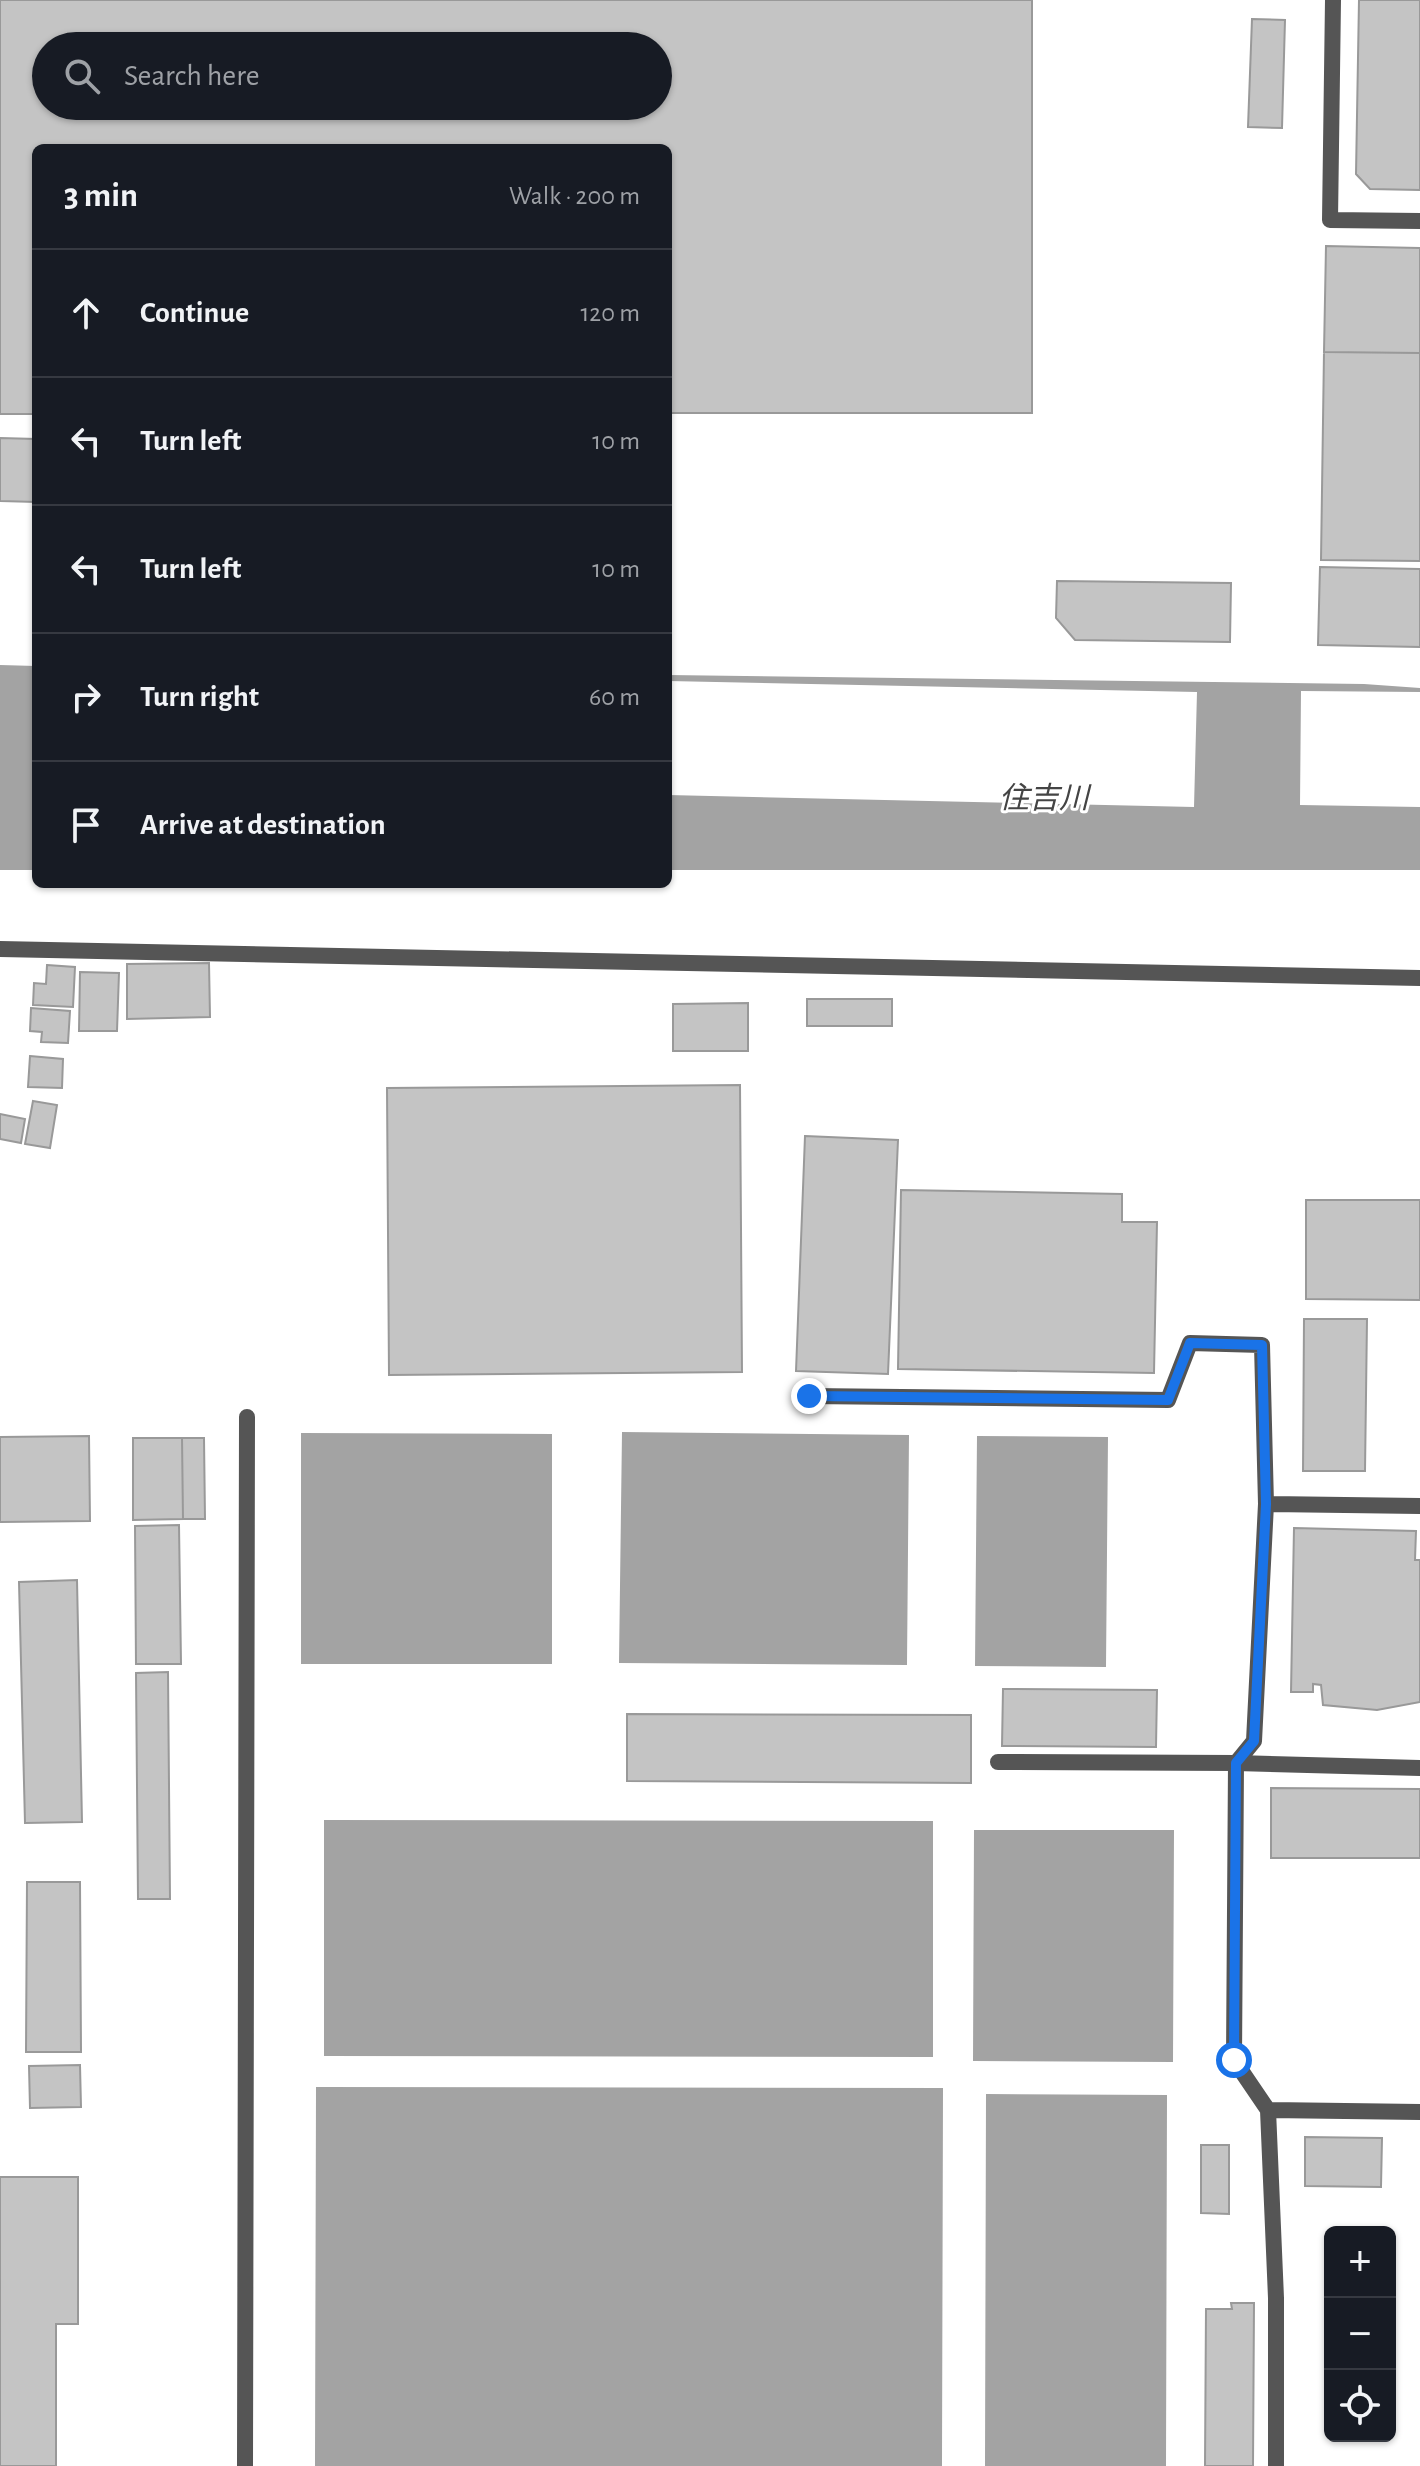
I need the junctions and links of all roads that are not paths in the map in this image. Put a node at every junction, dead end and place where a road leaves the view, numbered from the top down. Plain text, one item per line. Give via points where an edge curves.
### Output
1 (1333, 0) edge
2 (1420, 221) edge
3 (0, 949) edge
4 (1420, 978) edge
5 (809, 1396) dead end
6 (247, 1417) dead end
7 (1266, 1504) junction
8 (1420, 1506) edge
9 (998, 1762) dead end
10 (1236, 1763) junction
11 (1420, 1768) edge
12 (1268, 2110) junction
13 (1420, 2112) edge
14 (245, 2466) edge
15 (1276, 2466) edge

1 - 2 street via 1330,220
3 - 4 street
5 - 7 street via 1168,1400 1190,1343 1262,1345
6 - 14 street
7 - 8 street
7 - 10 street via 1254,1741
9 - 10 street
10 - 11 street
10 - 12 street via 1234,2060
12 - 13 street
12 - 15 street

